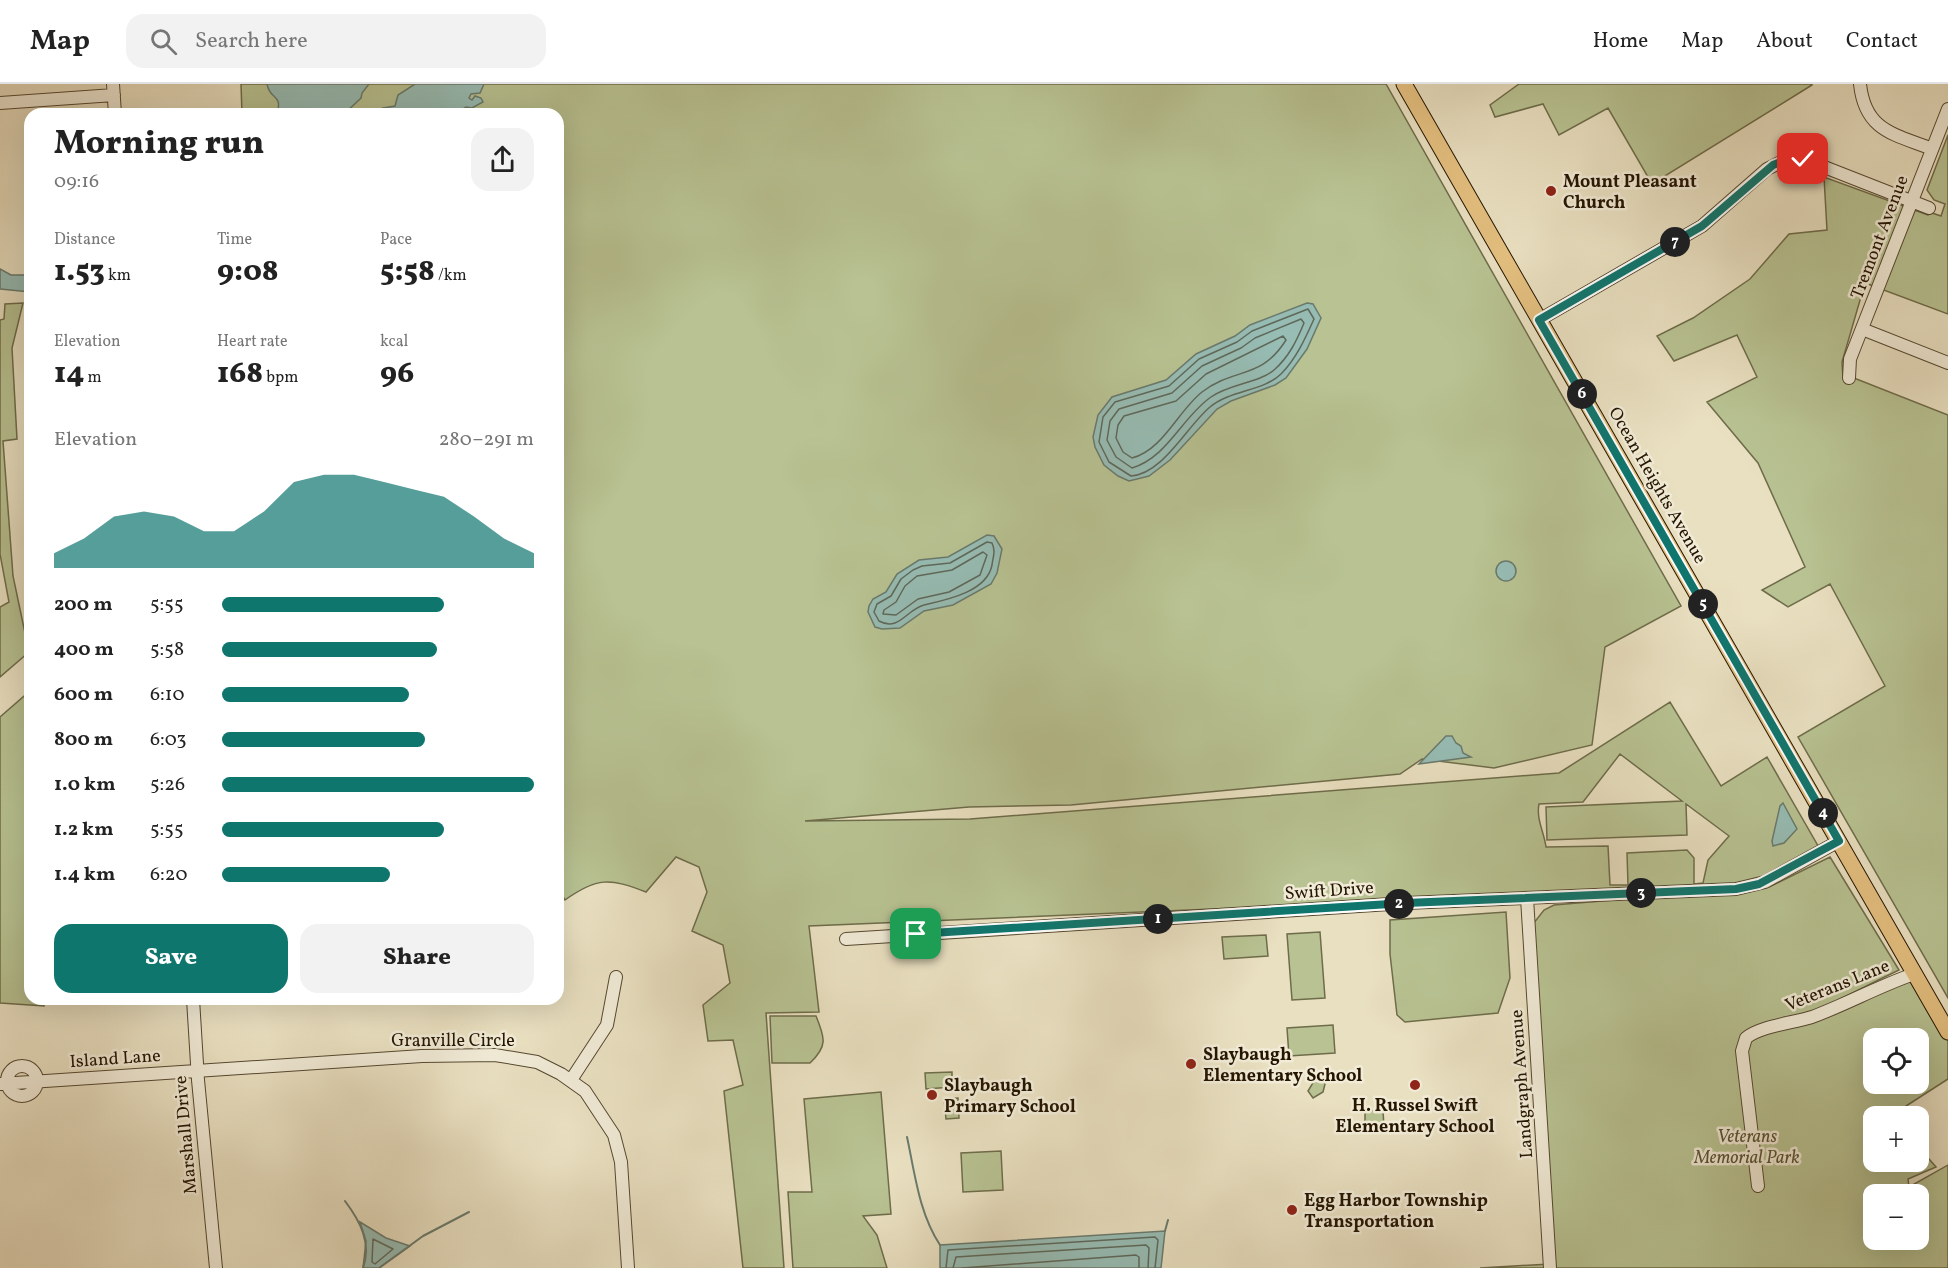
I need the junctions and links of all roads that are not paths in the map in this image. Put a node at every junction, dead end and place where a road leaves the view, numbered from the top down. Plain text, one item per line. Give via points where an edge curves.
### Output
1 (1404, 84) edge
2 (1860, 84) edge
3 (113, 90) edge
4 (0, 103) edge
5 (114, 108) edge
6 (1948, 109) edge
7 (1932, 149) junction
8 (1912, 201) junction
9 (1929, 208) dead end
10 (1539, 320) junction
11 (1862, 329) junction
12 (1948, 363) edge
13 (1849, 378) dead end
14 (1839, 841) junction
15 (1527, 898) junction
16 (846, 939) dead end
17 (1914, 974) junction
18 (616, 977) dead end
19 (193, 1005) edge
20 (1948, 1032) edge
21 (197, 1070) junction
22 (571, 1080) junction
23 (36, 1082) junction
24 (4, 1083) edge
25 (1758, 1186) dead end
26 (216, 1268) edge
27 (628, 1268) edge
28 (1550, 1268) edge

1 - 10 main road, Ocean Heights Avenue
2 - 7 street via 1866,112 1877,125
3 - 4 street
3 - 5 street
6 - 7 street, Tremont Avenue
7 - 8 street, Tremont Avenue
8 - 9 street
8 - 10 street via 1809,160 1783,161 1767,169 1702,226
8 - 11 street, Tremont Avenue
10 - 14 main road, Ocean Heights Avenue
11 - 12 street
11 - 13 street, Tremont Avenue via 1849,363
14 - 15 street, Swift Drive via 1751,886
14 - 17 main road, Ocean Heights Avenue
15 - 16 street, Swift Drive
15 - 28 street, Landgraph Avenue
17 - 20 main road, Ocean Heights Avenue
17 - 25 street, Veterans Lane via 1815,1016 1746,1038 1742,1051
18 - 22 street via 608,1025
19 - 21 street, Marshall Drive
21 - 22 street, Granville Circle via 483,1054 522,1058
21 - 23 street, Island Lane
21 - 26 street, Marshall Drive
22 - 27 street, Granville Circle via 588,1093 614,1134
23 - 24 street, Island Lane via 33,1091 24,1096 15,1094
23 - 24 street, Island Lane via 34,1073 22,1066 10,1073

